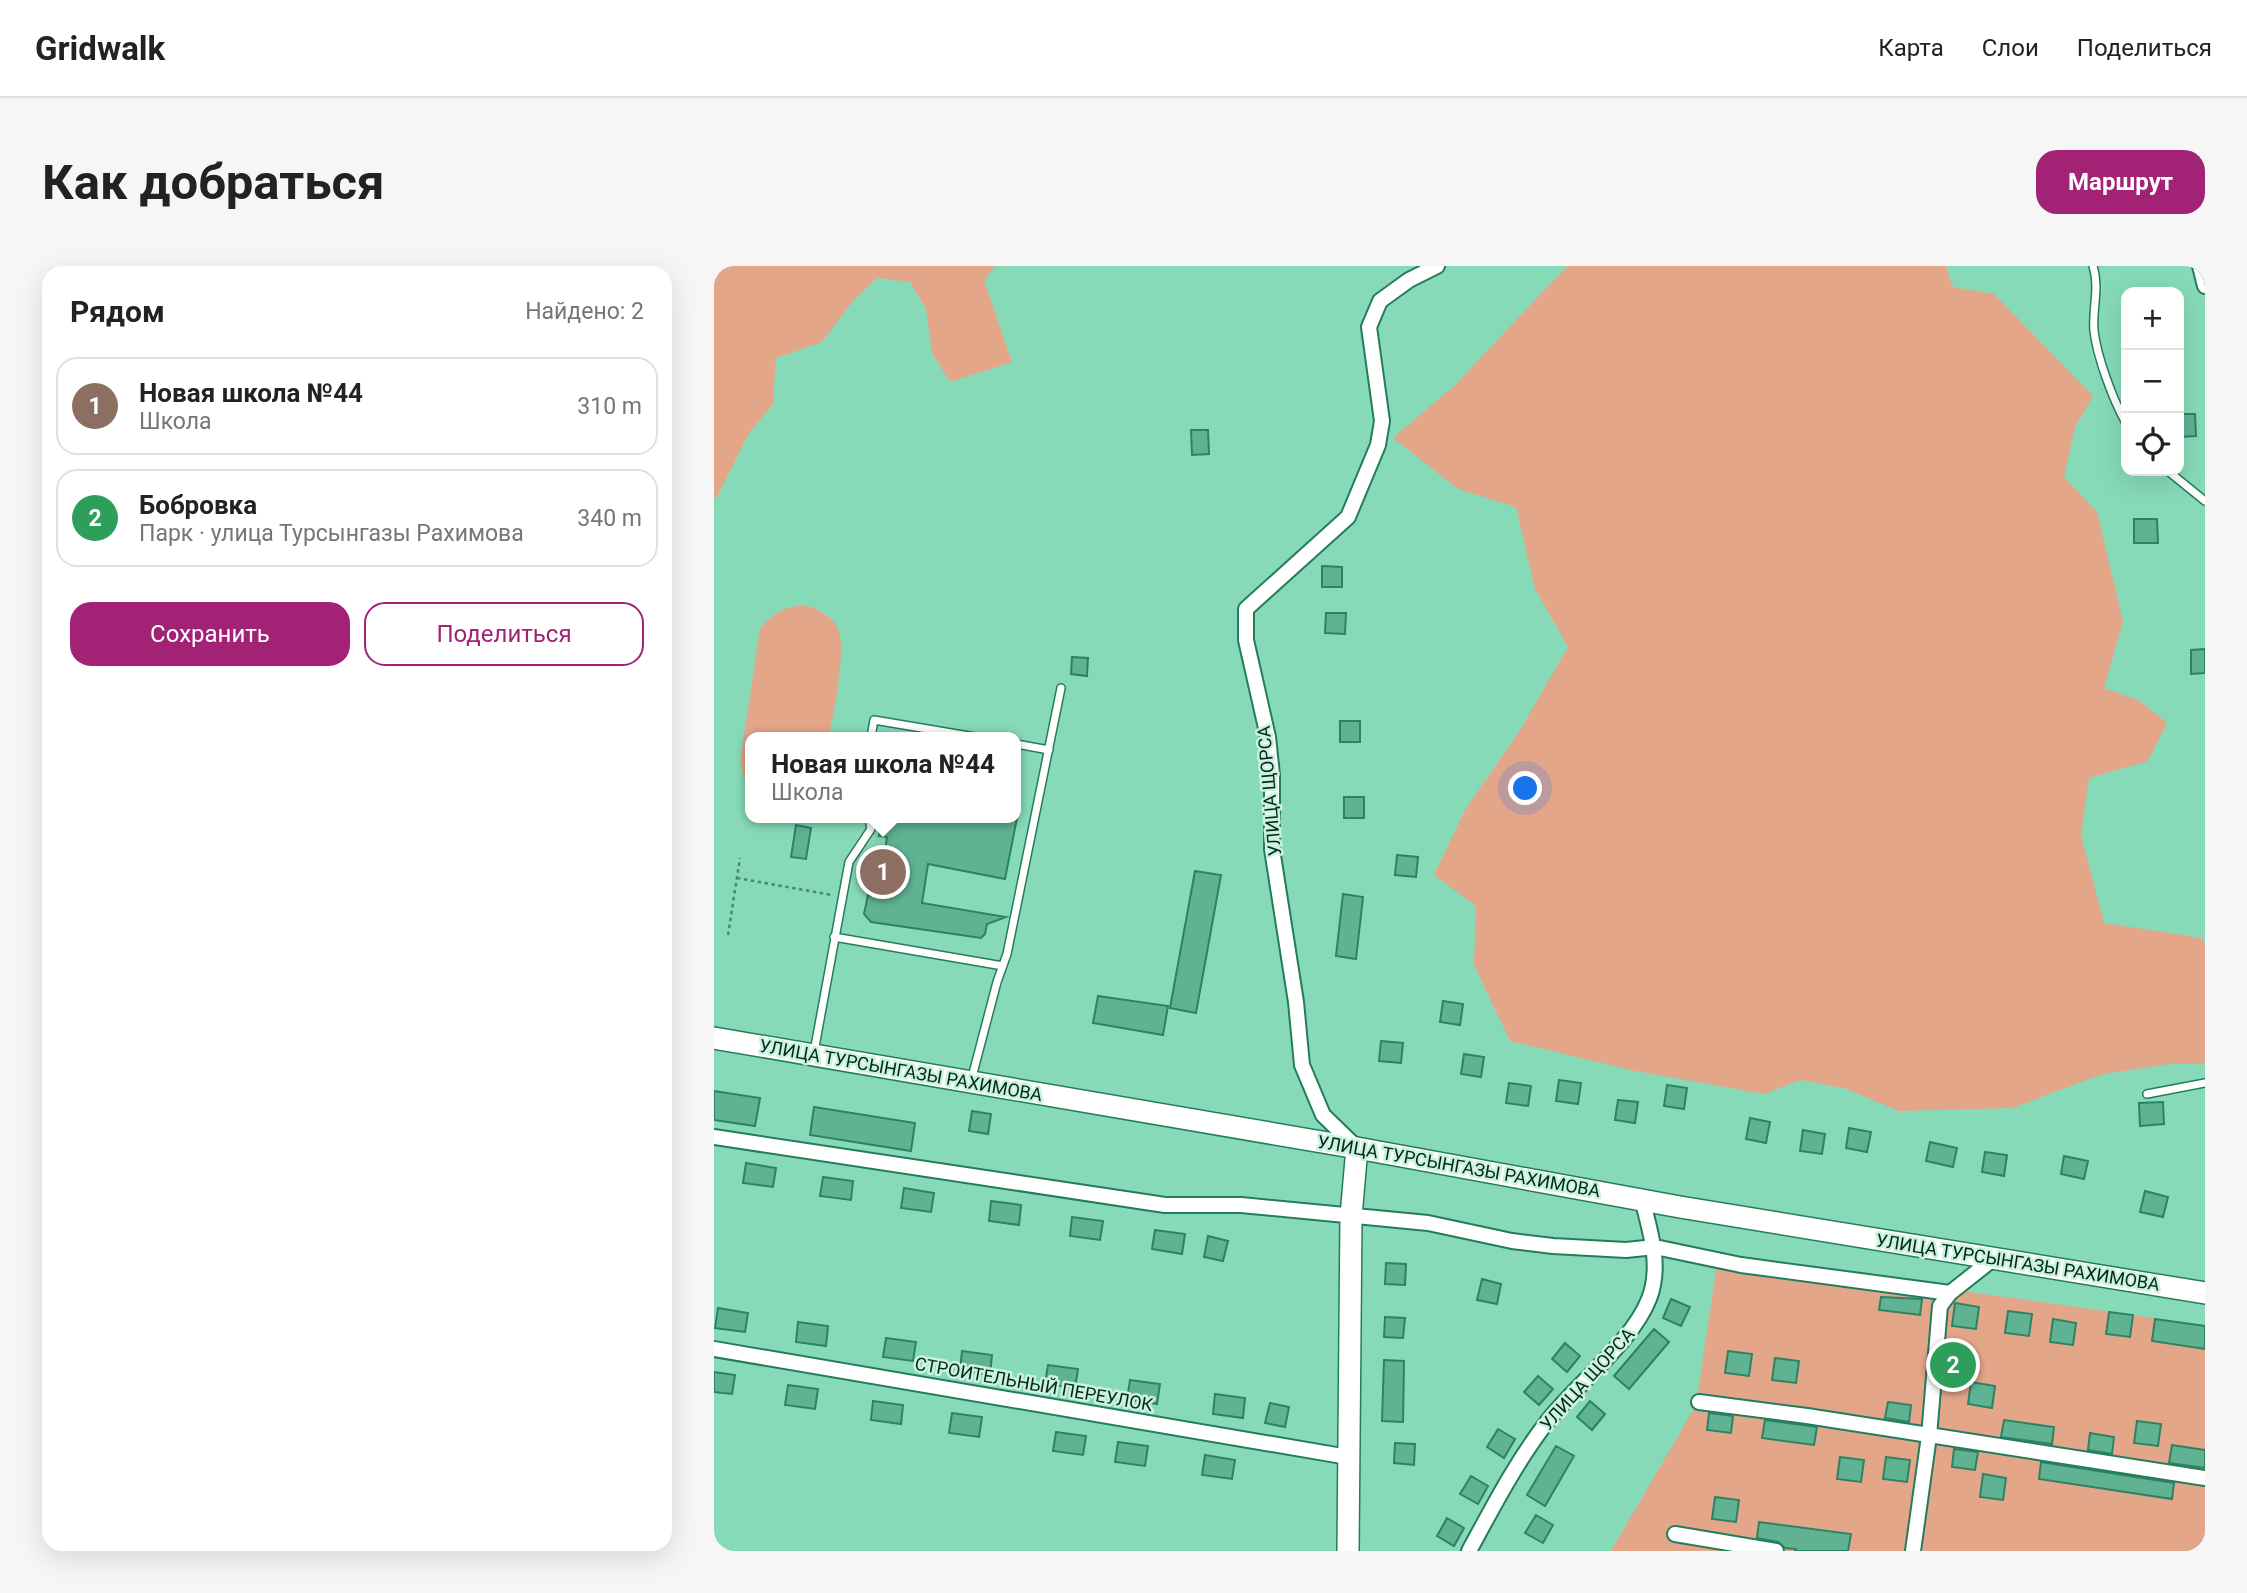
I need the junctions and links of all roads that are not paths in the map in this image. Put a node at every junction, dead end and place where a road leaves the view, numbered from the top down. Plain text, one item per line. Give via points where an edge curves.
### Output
1 (1437, 266) edge
2 (2093, 266) edge
3 (2200, 266) edge
4 (2205, 286) edge
5 (2121, 413) edge
6 (2174, 476) edge
7 (2205, 501) edge
8 (1061, 688) dead end
9 (872, 732) edge
10 (945, 732) edge
11 (1021, 745) edge
12 (1049, 750) junction
13 (870, 823) edge
14 (834, 937) junction
15 (1003, 966) junction
16 (714, 1038) edge
17 (813, 1055) junction
18 (970, 1082) junction
19 (2205, 1083) edge
20 (2147, 1094) dead end
21 (714, 1137) edge
22 (1357, 1148) junction
23 (1642, 1199) junction
24 (1351, 1216) junction
25 (1655, 1247) junction
26 (1993, 1259) junction
27 (2204, 1292) edge
28 (1950, 1293) junction
29 (714, 1349) edge
30 (1699, 1402) dead end
31 (1929, 1436) junction
32 (1348, 1457) junction
33 (2205, 1478) edge
34 (1675, 1534) dead end
35 (1348, 1551) edge
36 (1469, 1551) edge
37 (1776, 1551) edge
38 (1913, 1551) edge

1 - 22 street, УЛИЦА ЩОРСА via 1380,301 1369,327 1382,421 1378,445 1348,517 1246,609 1246,640 1268,737 1272,849 1302,1065 1323,1115
2 - 5 lane via 2097,295 2094,331 2108,384
3 - 4 street
6 - 7 lane
8 - 12 lane
9 - 10 lane via 874,720
11 - 12 lane
12 - 15 lane
13 - 14 lane via 871,829 849,862
14 - 15 lane
14 - 17 lane
15 - 18 lane
16 - 17 street, УЛИЦА ТУРСЫНГАЗЫ РАХИМОВА
17 - 18 street, УЛИЦА ТУРСЫНГАЗЫ РАХИМОВА
18 - 22 street, УЛИЦА ТУРСЫНГАЗЫ РАХИМОВА
19 - 20 lane
21 - 24 street via 1165,1205 1241,1205
22 - 23 street, УЛИЦА ТУРСЫНГАЗЫ РАХИМОВА
22 - 24 street
23 - 25 street
23 - 26 street, УЛИЦА ТУРСЫНГАЗЫ РАХИМОВА
24 - 25 street via 1428,1223 1553,1246
24 - 32 street
25 - 28 street via 1741,1265
25 - 36 street, УЛИЦА ЩОРСА via 1650,1297 1637,1323 1547,1422
26 - 27 street, УЛИЦА ТУРСЫНГАЗЫ РАХИМОВА
26 - 28 street
28 - 31 street via 1940,1306
29 - 32 street, СТРОИТЕЛЬНЫЙ ПЕРЕУЛОК
30 - 31 street
31 - 33 street
31 - 38 street
32 - 35 street
34 - 37 street

